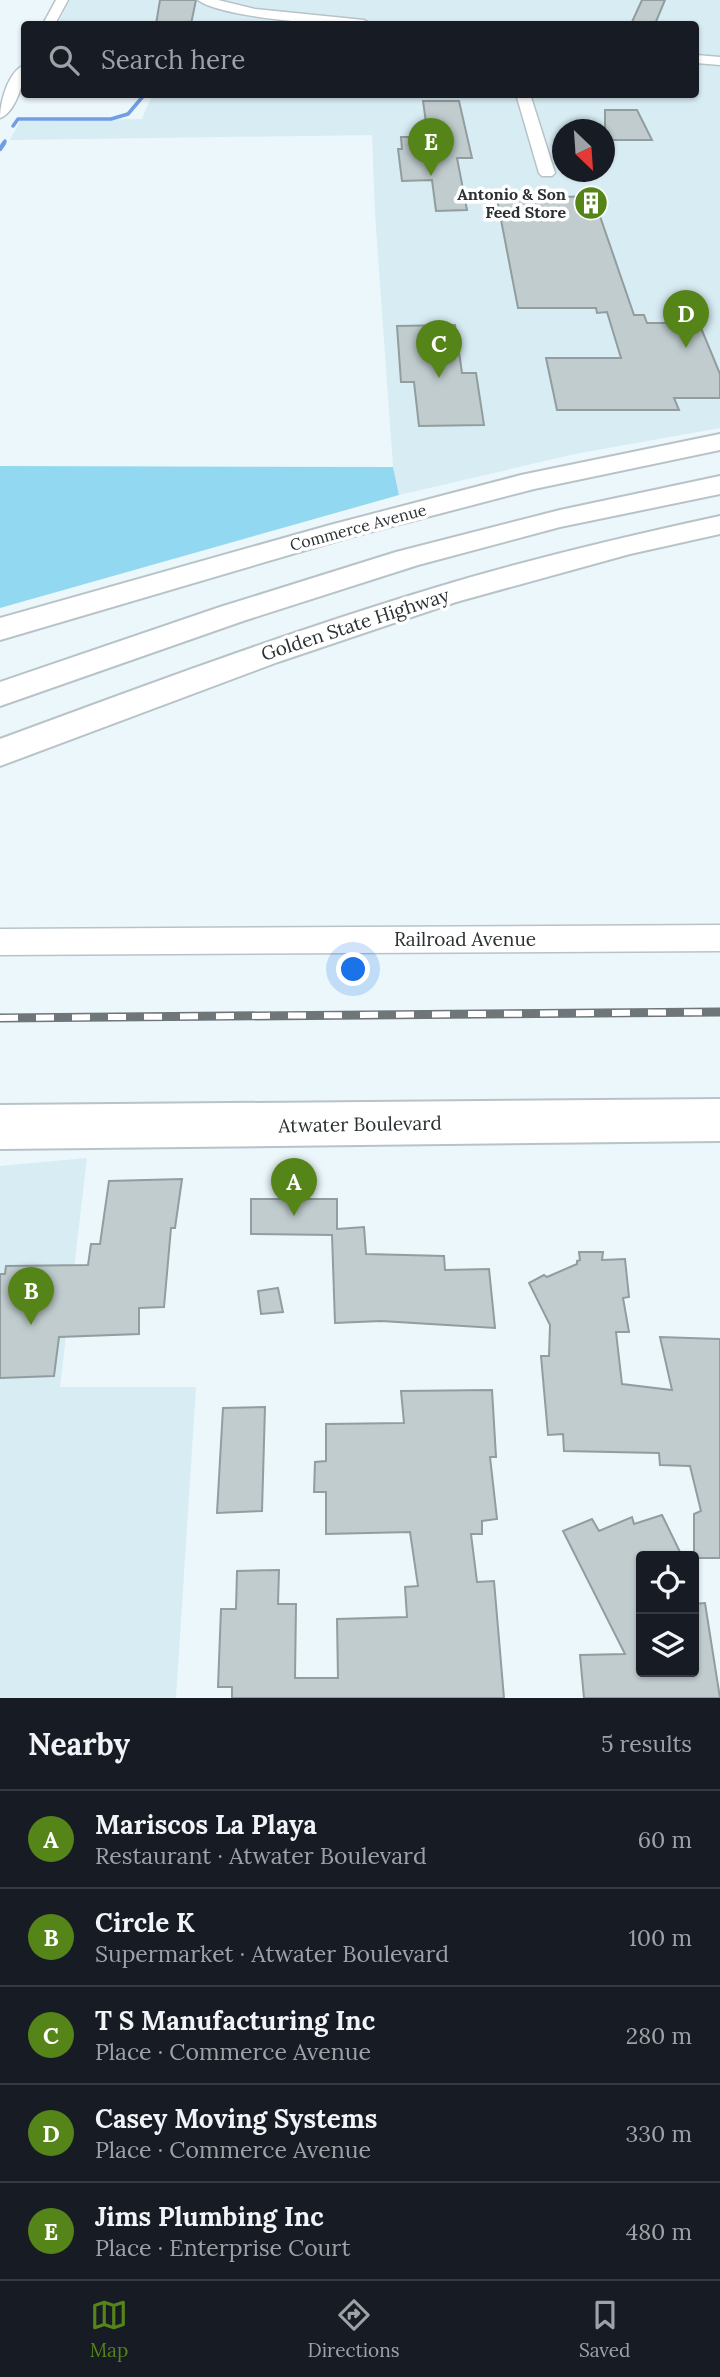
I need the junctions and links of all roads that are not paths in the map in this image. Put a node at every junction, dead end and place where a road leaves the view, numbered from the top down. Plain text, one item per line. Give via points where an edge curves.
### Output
1 (62, 0) edge
2 (204, 0) edge
3 (51, 21) edge
4 (334, 21) edge
5 (699, 59) edge
6 (720, 61) edge
7 (19, 72) edge
8 (524, 98) edge
9 (0, 114) edge
10 (547, 173) dead end
11 (720, 442) edge
12 (720, 485) edge
13 (720, 525) edge
14 (0, 629) edge
15 (0, 694) edge
16 (0, 753) edge
17 (720, 938) edge
18 (0, 942) edge
19 (720, 1120) edge
20 (0, 1127) edge

1 - 3 street
2 - 4 street via 255,13
5 - 6 street
7 - 9 street
8 - 10 street
11 - 14 main road, Commerce Avenue via 531,481
12 - 15 main road via 464,542 234,613
13 - 16 main road, Golden State Highway via 558,562 365,618
17 - 18 street, Railroad Avenue
19 - 20 main road, Atwater Boulevard

